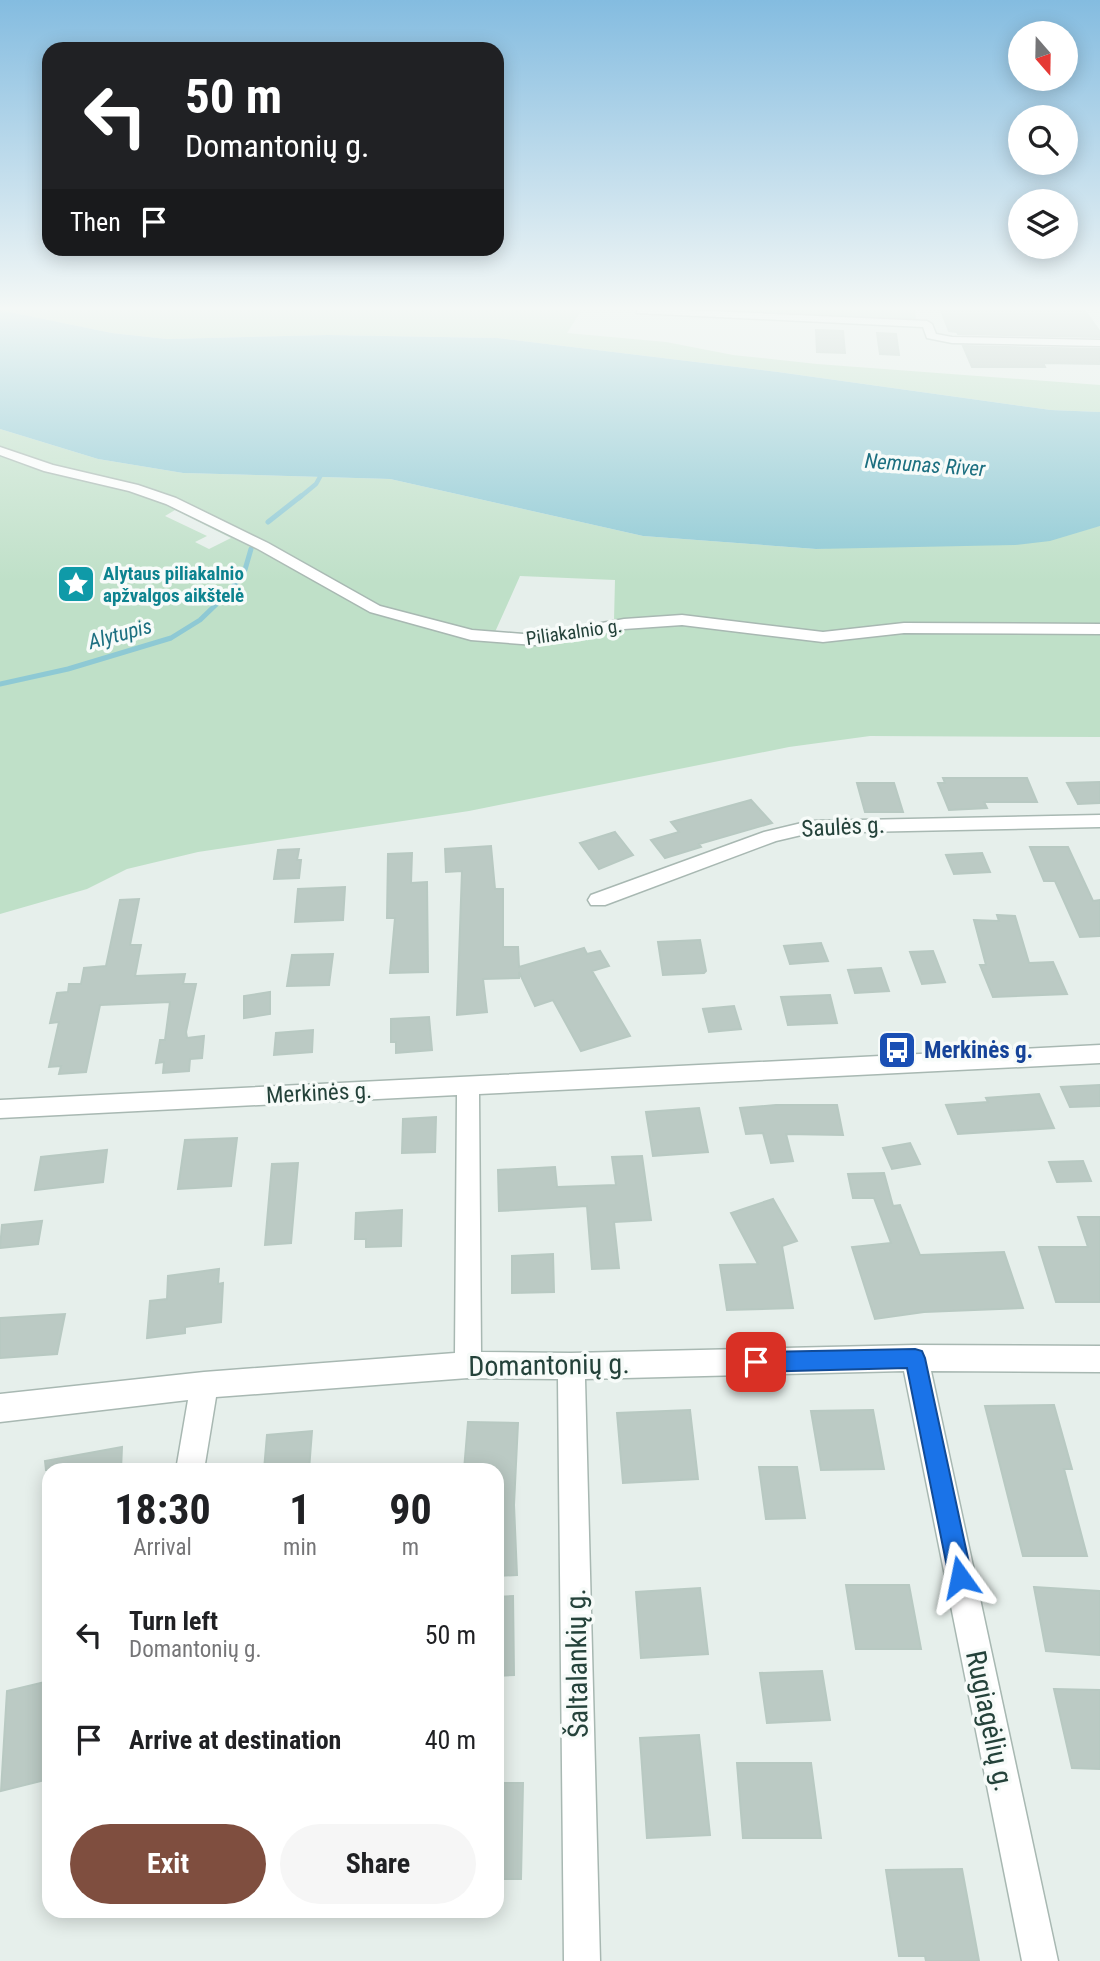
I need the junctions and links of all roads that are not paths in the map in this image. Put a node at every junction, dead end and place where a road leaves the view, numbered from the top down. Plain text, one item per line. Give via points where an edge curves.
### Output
1 (0, 451) edge
2 (1100, 629) edge
3 (1100, 821) edge
4 (598, 900) dead end
5 (1100, 1054) edge
6 (468, 1085) junction
7 (0, 1109) edge
8 (915, 1358) junction
9 (1100, 1359) edge
10 (468, 1365) junction
11 (571, 1366) junction
12 (204, 1385) junction
13 (0, 1408) edge
14 (191, 1463) edge
15 (582, 1961) edge
16 (1040, 1961) edge

1 - 2 street, Piliakalnio g. via 171,501 376,609 471,635 535,640 624,624 682,620 823,637 904,628
3 - 4 street, Saulės g. via 810,827 771,836
5 - 6 street, Merkinės g.
6 - 7 street, Merkinės g.
6 - 10 street
8 - 9 street, Domantonių g.
8 - 11 street, Domantonių g.
8 - 16 street, Rugiagėlių g.
10 - 11 street, Domantonių g.
10 - 12 street, Domantonių g.
11 - 15 street, Šaltalankių g.
12 - 13 street, Domantonių g.
12 - 14 street

